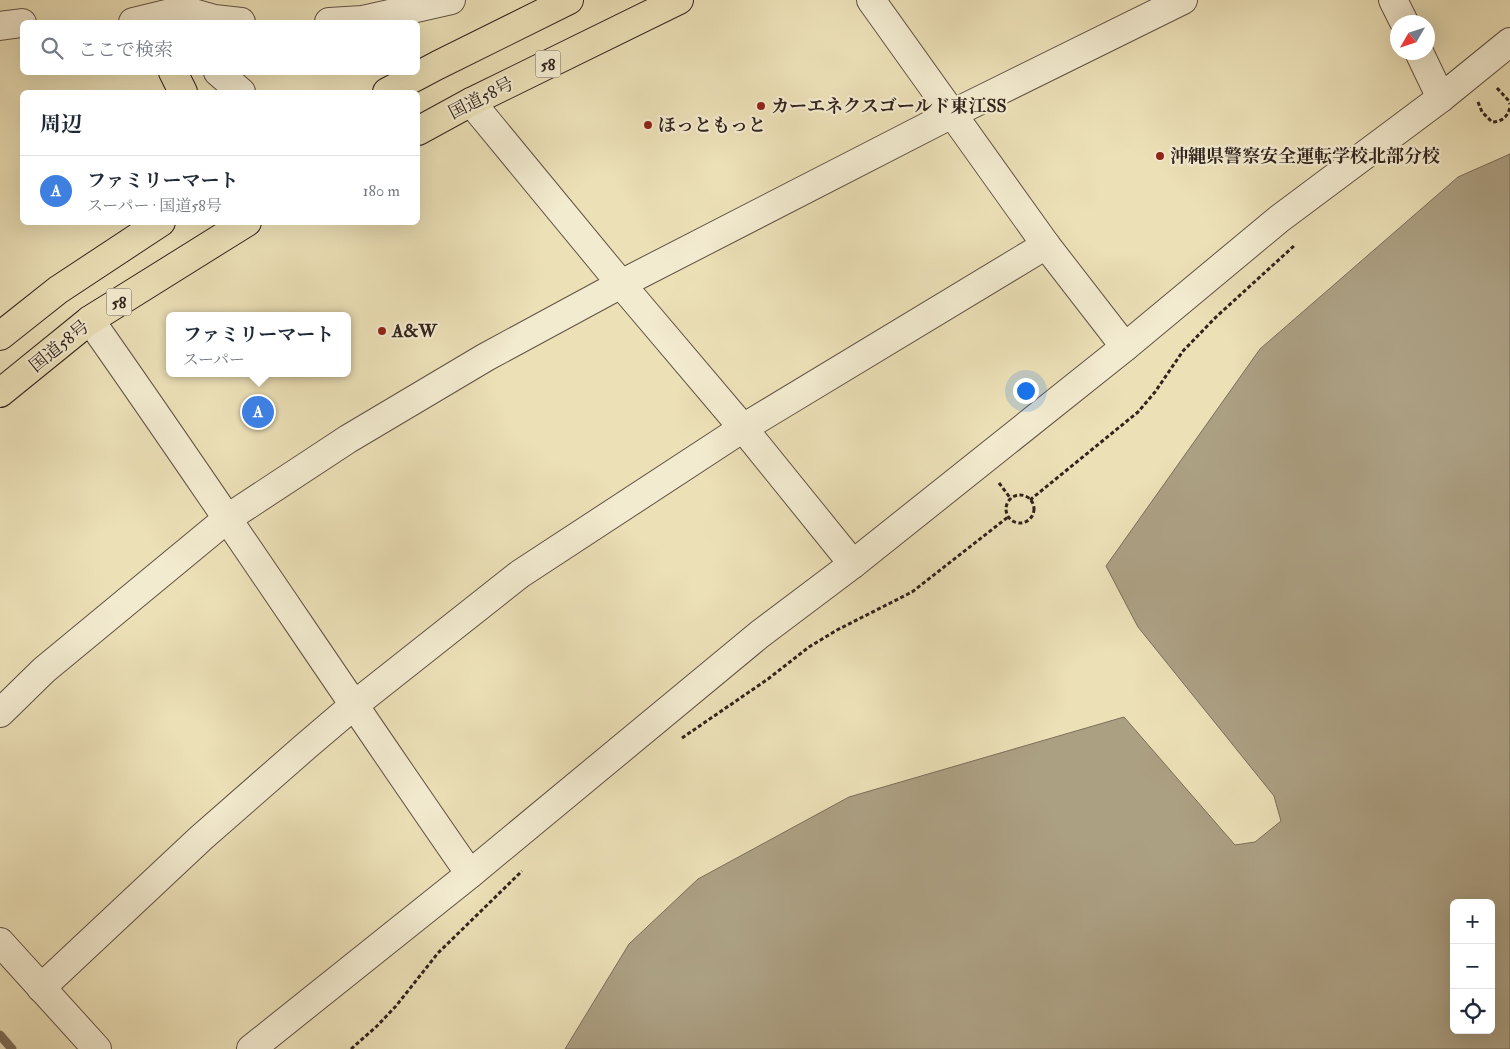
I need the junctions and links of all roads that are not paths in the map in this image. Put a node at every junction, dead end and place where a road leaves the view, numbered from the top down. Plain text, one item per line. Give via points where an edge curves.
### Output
1 (450, 0) edge
2 (569, 0) edge
3 (679, 0) edge
4 (871, 0) edge
5 (1183, 0) edge
6 (1393, 0) edge
7 (1400, 15) edge
8 (141, 20) edge
9 (228, 20) edge
10 (363, 20) edge
11 (20, 24) edge
12 (0, 26) edge
13 (1510, 42) edge
14 (1423, 60) edge
15 (175, 75) edge
16 (221, 75) edge
17 (419, 75) edge
18 (420, 75) edge
19 (182, 90) edge
20 (239, 90) edge
21 (391, 90) edge
22 (1441, 98) junction
23 (471, 102) junction
24 (952, 114) junction
25 (420, 130) edge
26 (122, 225) edge
27 (156, 225) edge
28 (242, 225) edge
29 (1046, 245) junction
30 (621, 284) junction
31 (58, 290) junction
32 (90, 320) junction
33 (0, 336) edge
34 (1125, 347) junction
35 (0, 393) edge
36 (743, 428) junction
37 (228, 518) junction
38 (853, 564) junction
39 (353, 706) junction
40 (0, 713) edge
41 (470, 874) junction
42 (0, 942) edge
43 (41, 988) junction
44 (97, 1049) edge
45 (251, 1049) edge

1 - 10 street
2 - 18 highway
3 - 23 highway, 国道58号 / 58
4 - 24 street
5 - 24 street
6 - 7 street
8 - 9 street via 183,10
11 - 12 street
13 - 22 street
14 - 22 street
15 - 19 highway
16 - 20 street
17 - 21 highway
22 - 34 street via 1279,219
23 - 25 highway, 国道58号 / 58
23 - 30 street
24 - 29 street
24 - 30 street
26 - 31 highway via 96,246
27 - 31 highway, 58
28 - 32 highway, 国道58号 / 58
29 - 34 street
29 - 36 street
30 - 36 street
30 - 37 street via 486,357 356,434
31 - 33 highway, 58
32 - 35 highway, 国道58号 / 58
32 - 37 street
34 - 38 street
36 - 38 street
36 - 39 street via 520,574
37 - 39 street
37 - 40 street via 44,670
38 - 41 street via 760,634
39 - 41 street
39 - 43 street via 201,838
41 - 45 street
42 - 43 street
43 - 44 street

